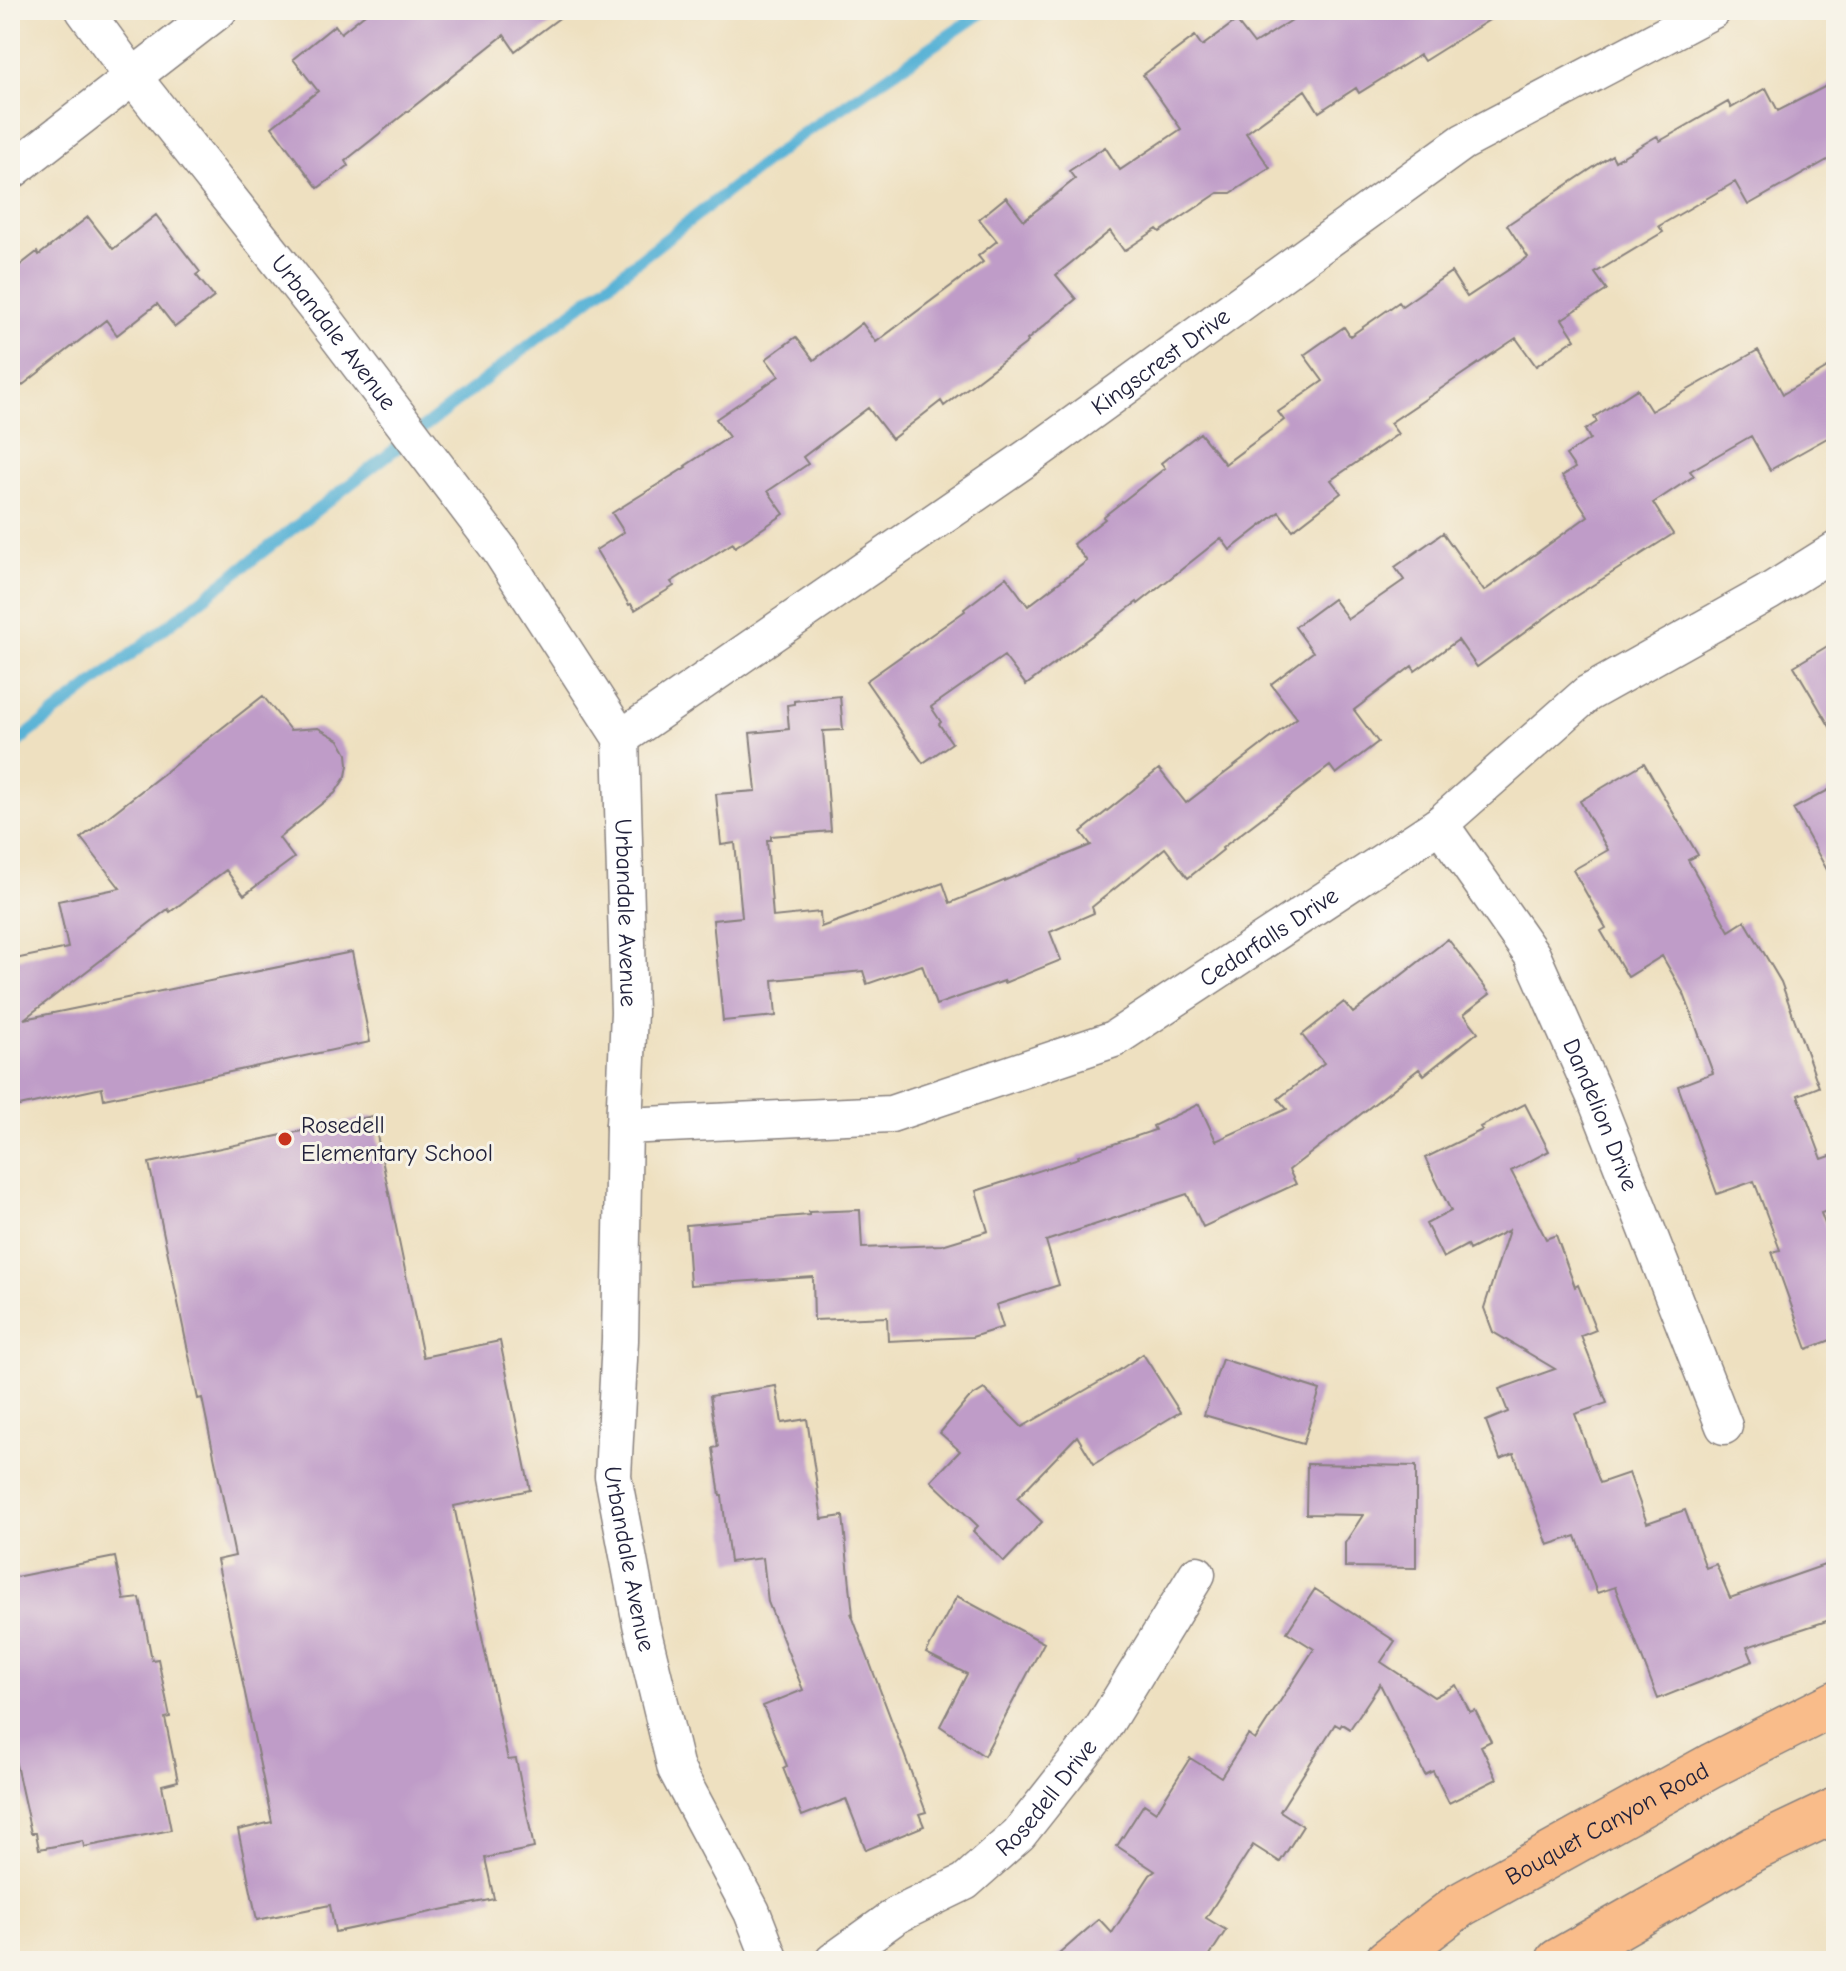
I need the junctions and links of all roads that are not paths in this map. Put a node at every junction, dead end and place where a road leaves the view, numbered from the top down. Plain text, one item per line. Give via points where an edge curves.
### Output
1 (84, 10) edge
2 (219, 10) edge
3 (1713, 10) edge
4 (133, 77) junction
5 (10, 172) edge
6 (1836, 550) edge
7 (621, 738) junction
8 (1440, 824) junction
9 (624, 1126) junction
10 (1724, 1426) dead end
11 (1197, 1574) dead end
12 (1836, 1703) edge
13 (1836, 1810) edge
14 (771, 1961) edge
15 (833, 1961) edge
16 (1387, 1961) edge
17 (1558, 1961) edge

1 - 4 street, Urbandale Avenue
2 - 4 street
3 - 7 street, Kingscrest Drive via 1463,142 1037,451
4 - 5 street
4 - 7 street, Urbandale Avenue via 499,549
6 - 8 street, Cedarfalls Drive via 1587,694
7 - 9 street, Urbandale Avenue via 629,1012
8 - 9 street, Cedarfalls Drive via 1114,1039 891,1114
8 - 10 street, Dandelion Drive via 1532,955 1595,1097
9 - 14 street, Urbandale Avenue via 613,1476 676,1769 752,1912
11 - 15 street, Rosedell Drive via 1102,1729 1019,1834 965,1882 897,1915
12 - 16 main road, Bouquet Canyon Road via 1460,1905
13 - 17 main road via 1756,1848

